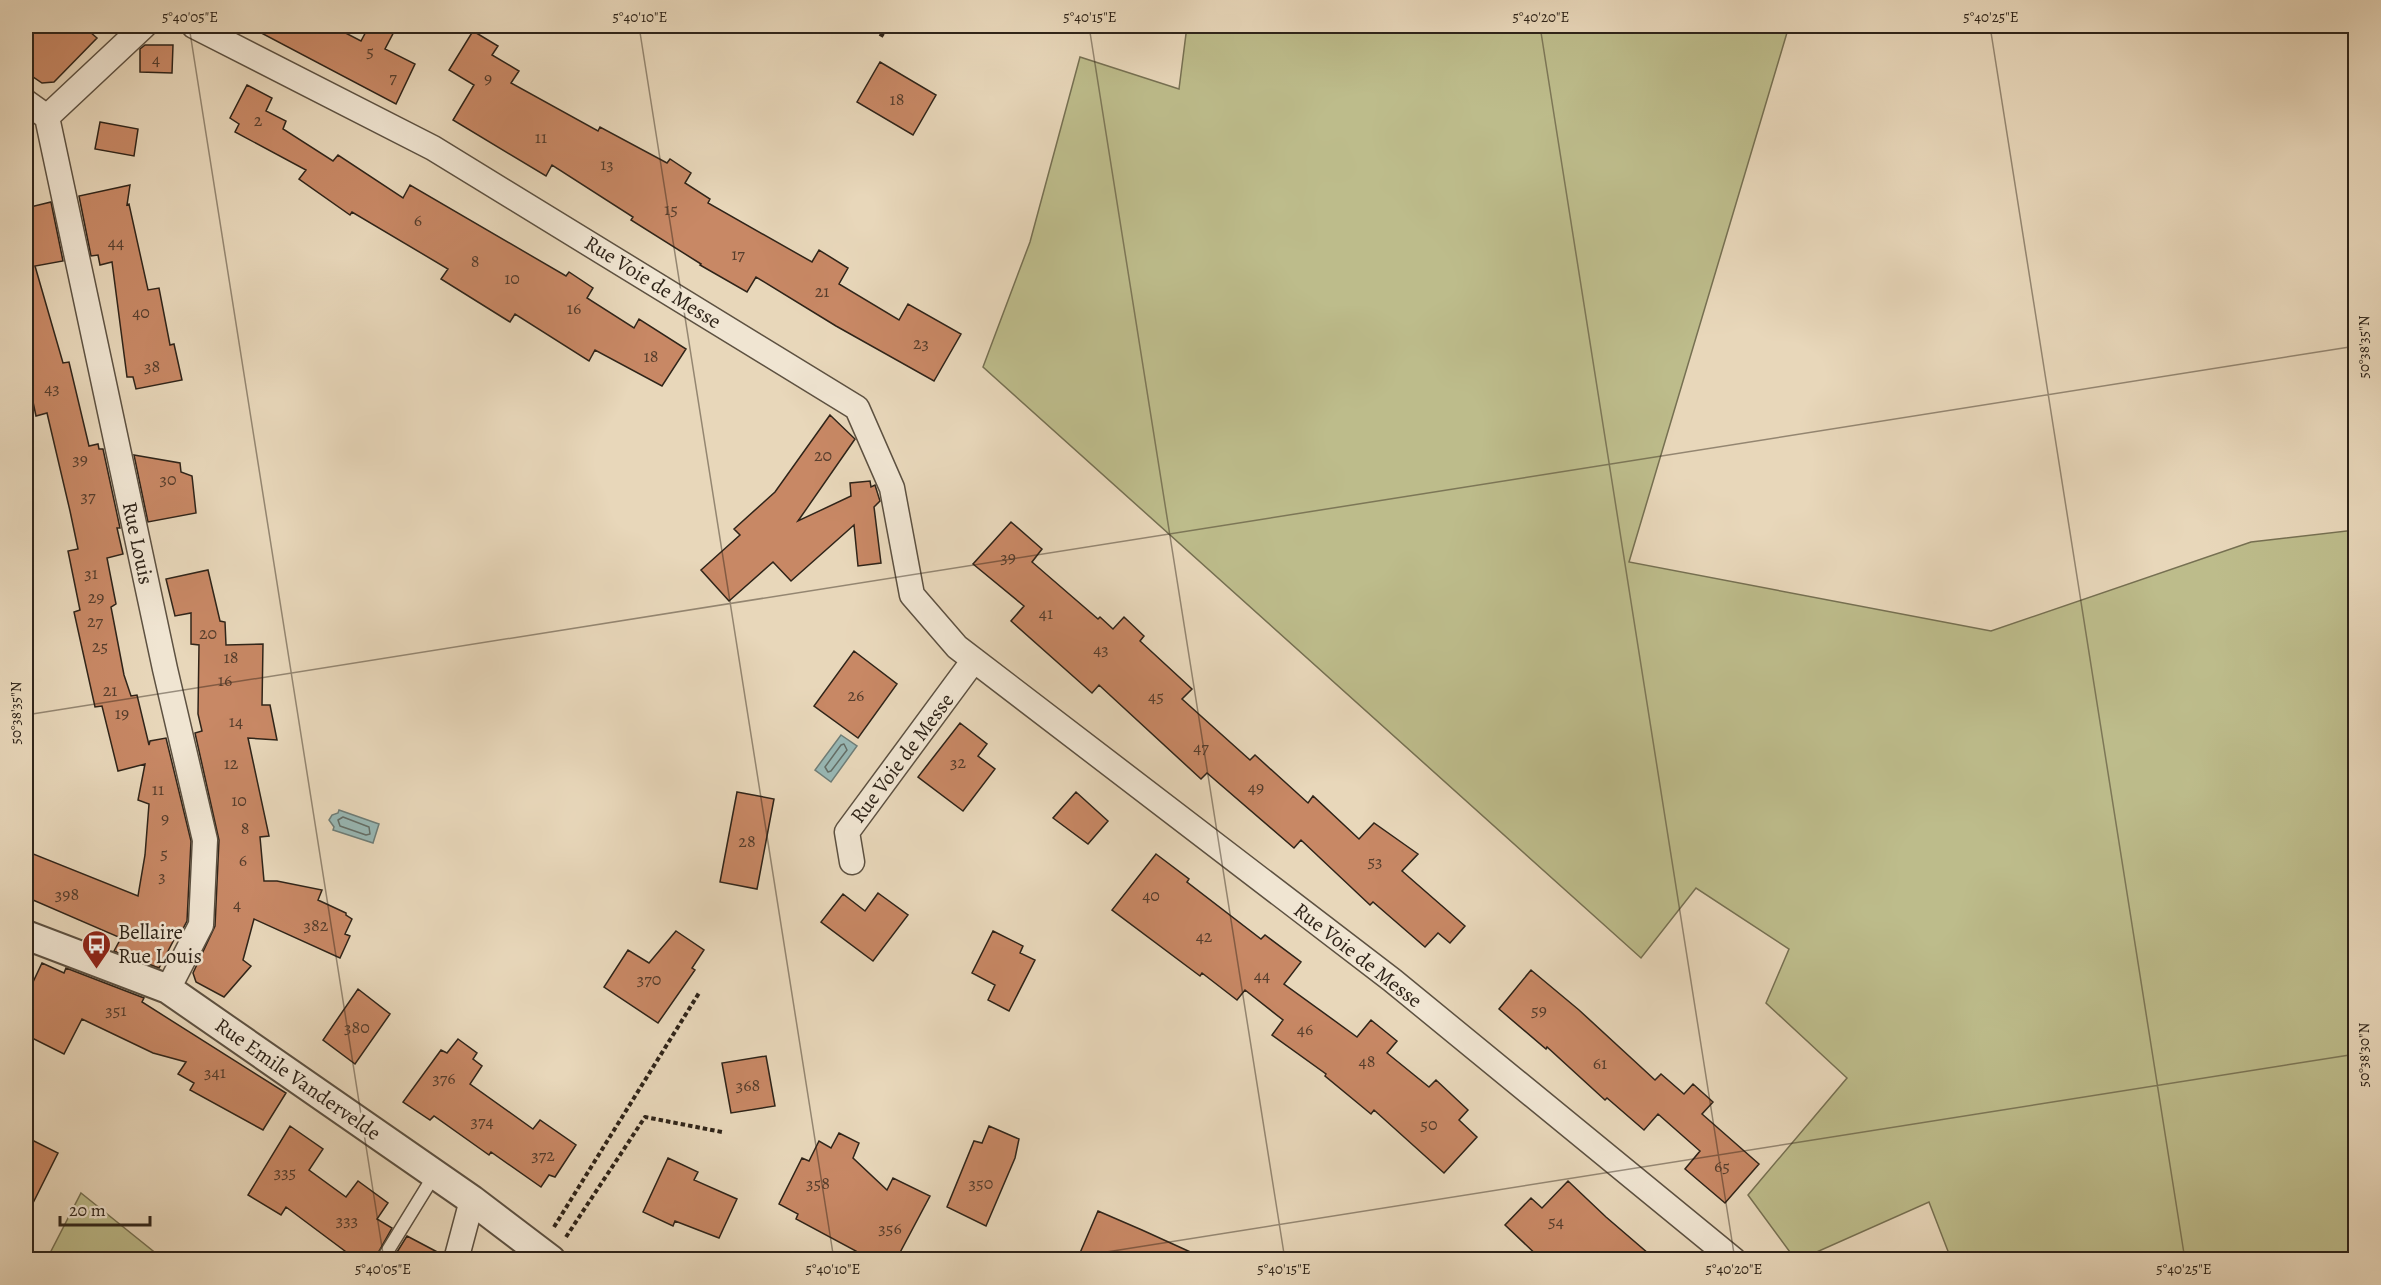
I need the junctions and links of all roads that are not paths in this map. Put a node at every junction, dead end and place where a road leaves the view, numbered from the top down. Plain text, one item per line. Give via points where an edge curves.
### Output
1 (144, 26) edge
2 (194, 26) edge
3 (26, 102) edge
4 (47, 117) junction
5 (974, 660) junction
6 (852, 862) dead end
7 (26, 935) edge
8 (168, 989) junction
9 (435, 1174) junction
10 (472, 1200) junction
11 (547, 1257) edge
12 (382, 1260) edge
13 (456, 1260) edge
14 (1734, 1260) edge

1 - 4 street
2 - 5 street, Rue Voie de Messe via 433,148 857,408 892,488 912,595 957,647
3 - 4 street
4 - 8 street, Rue Louis via 205,840 201,925
5 - 6 street, Rue Voie de Messe via 847,832
5 - 14 street, Rue Voie de Messe via 1392,980
7 - 8 street, Rue Emile Vandervelde
8 - 9 street, Rue Emile Vandervelde
9 - 10 street, Rue Emile Vandervelde
9 - 12 lane
10 - 11 street, Rue Emile Vandervelde
10 - 13 street

